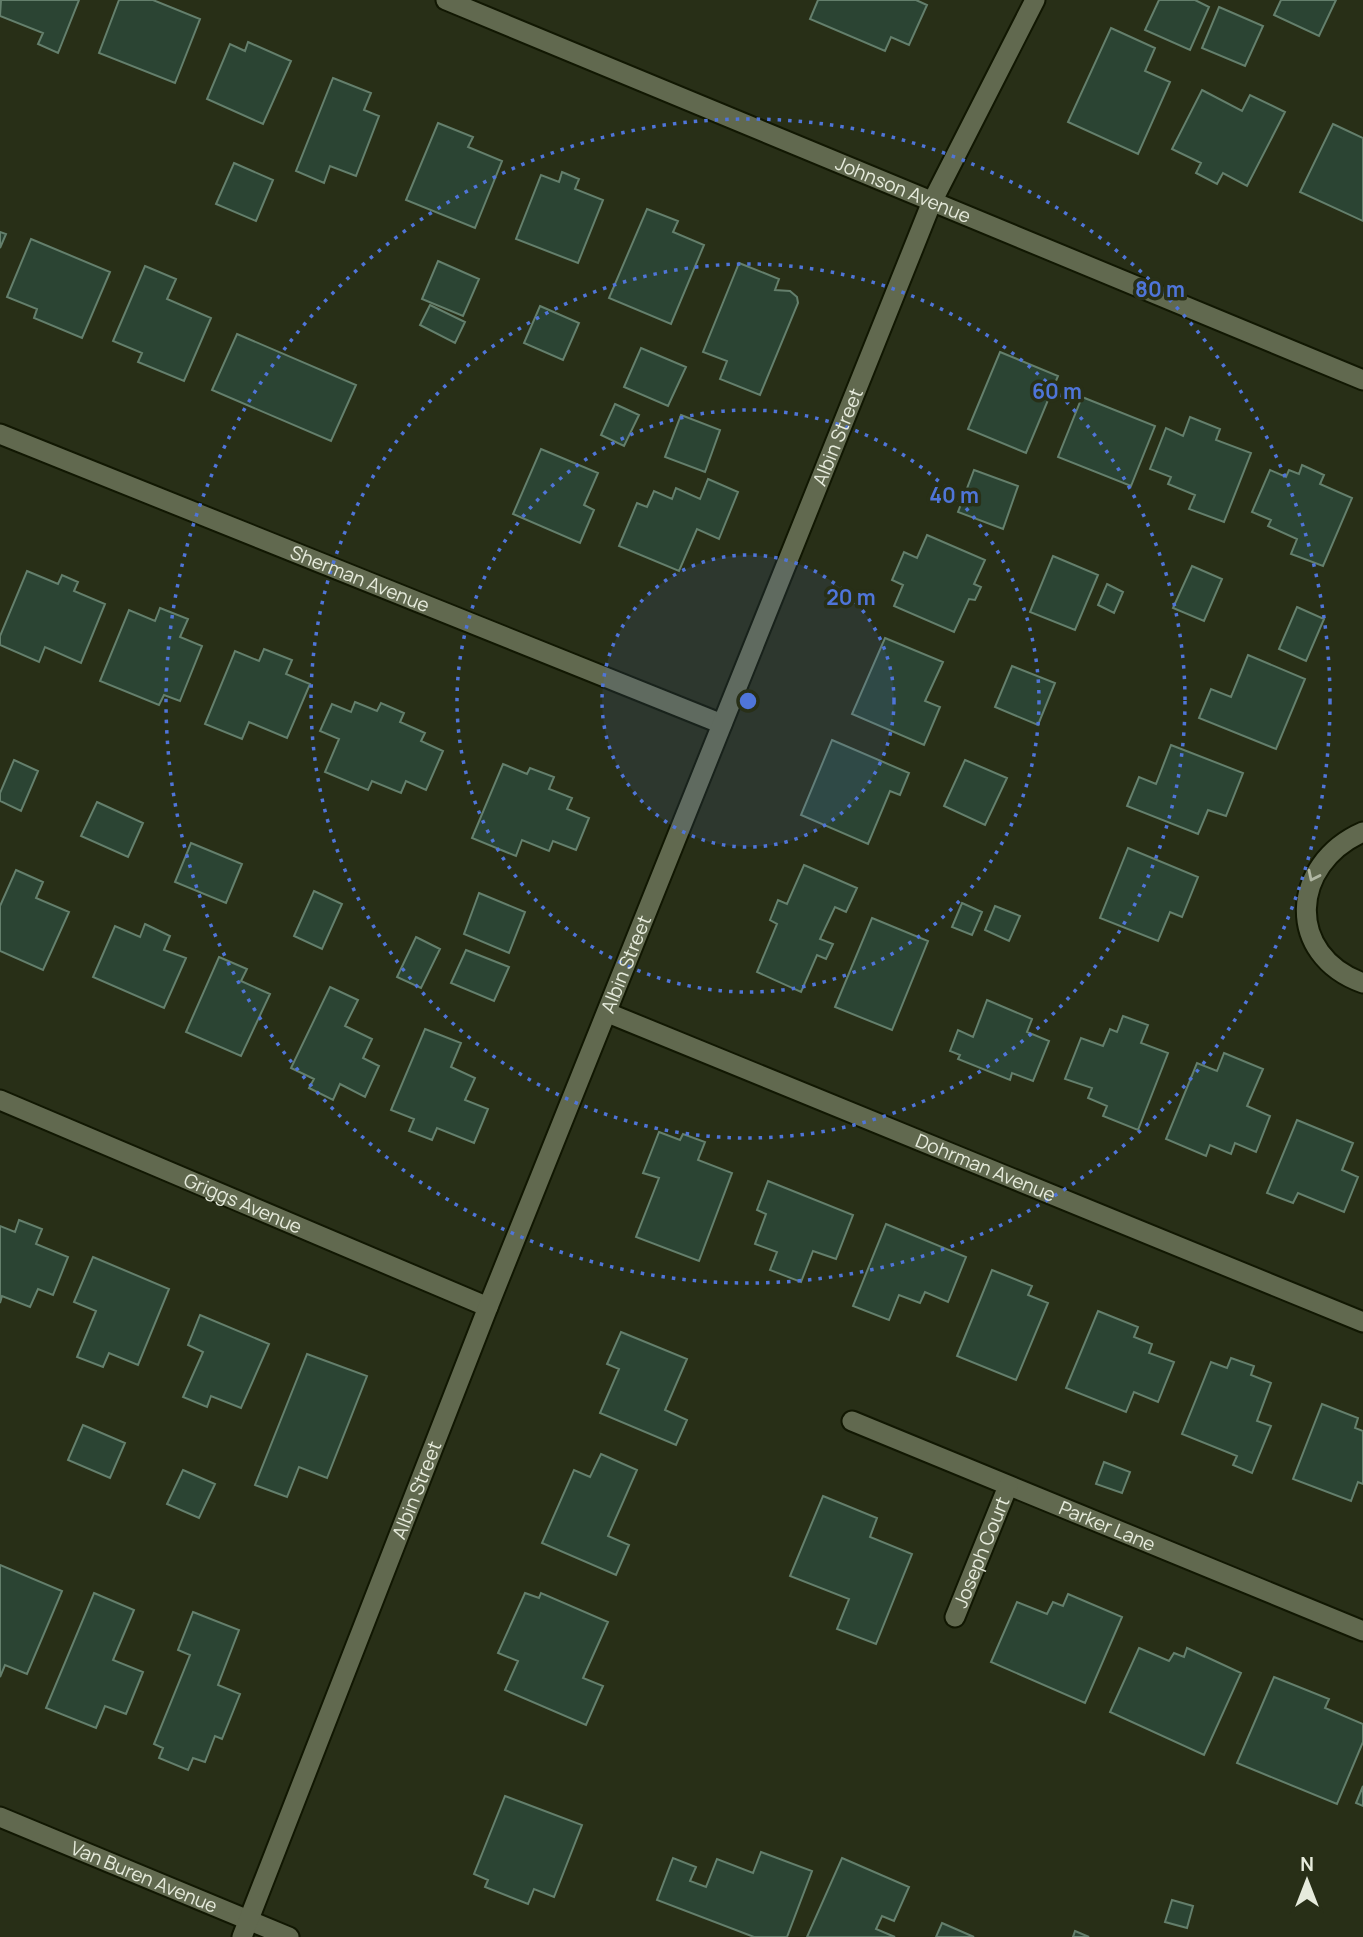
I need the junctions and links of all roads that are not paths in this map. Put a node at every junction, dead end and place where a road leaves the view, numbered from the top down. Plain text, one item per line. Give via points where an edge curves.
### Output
1 (446, 0) edge
2 (1035, 0) edge
3 (932, 204) junction
4 (1363, 380) edge
5 (0, 434) edge
6 (722, 724) junction
7 (1363, 832) edge
8 (1363, 983) edge
9 (608, 1013) junction
10 (0, 1100) edge
11 (488, 1307) junction
12 (1363, 1322) edge
13 (852, 1421) dead end
14 (1007, 1486) junction
15 (955, 1617) dead end
16 (1363, 1632) edge
17 (0, 1816) edge
18 (245, 1929) edge
19 (289, 1937) edge

1 - 3 street, Johnson Avenue
2 - 3 street, Albin Street
3 - 4 street, Johnson Avenue
3 - 6 street, Albin Street
5 - 6 street, Sherman Avenue
6 - 9 street, Albin Street
7 -> 8 street via 1338,844 1320,863 1308,887 1306,913 1312,938 1325,961
9 - 11 street, Albin Street
9 - 12 street, Dohrman Avenue
10 - 11 street, Griggs Avenue
11 - 18 street, Albin Street
13 - 14 street, Parker Lane
14 - 15 street, Joseph Court
14 - 16 street, Parker Lane
17 - 18 street, Van Buren Avenue
18 - 19 street, Van Buren Avenue

